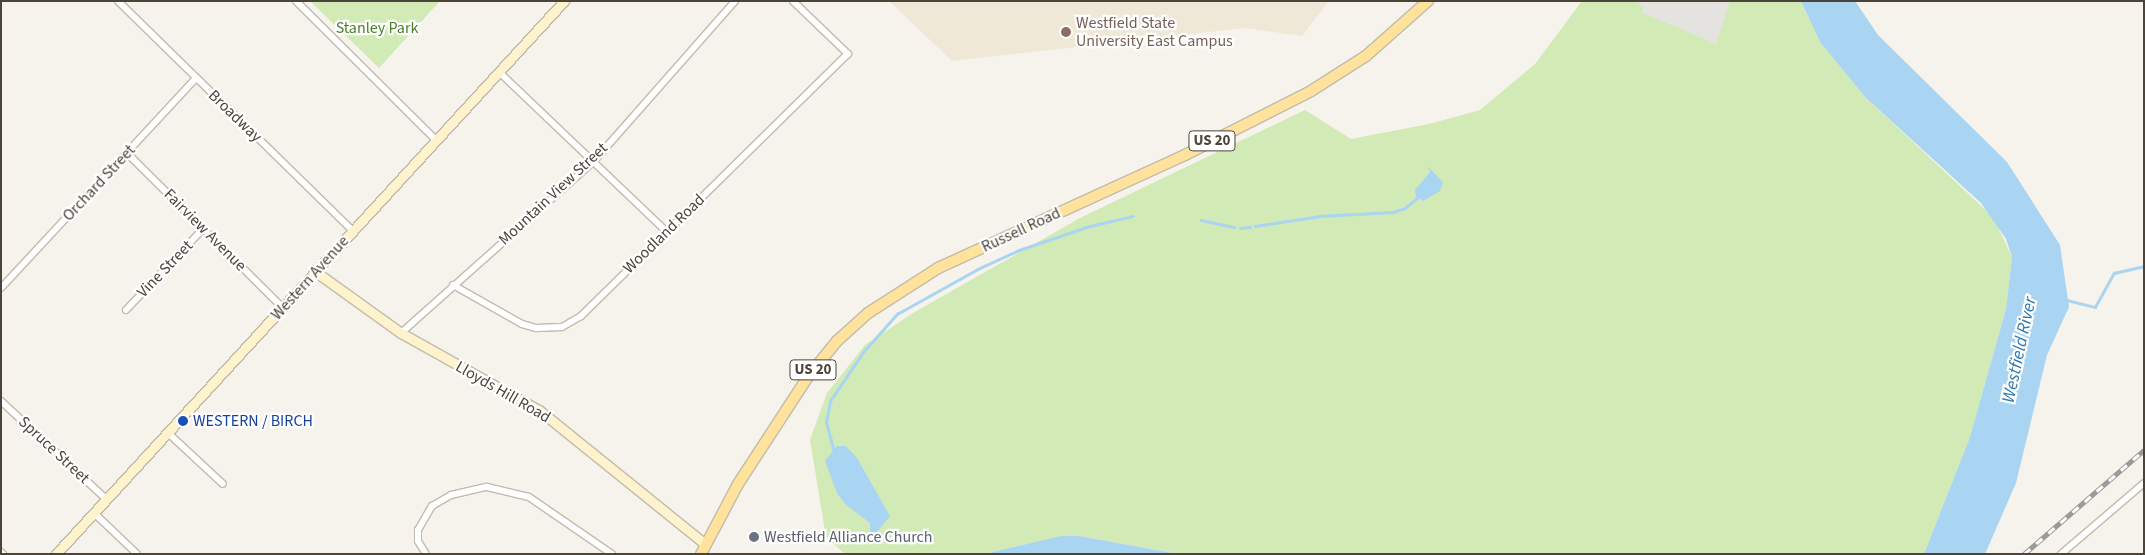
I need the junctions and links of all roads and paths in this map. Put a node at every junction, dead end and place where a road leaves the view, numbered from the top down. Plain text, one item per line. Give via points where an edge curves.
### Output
1 (118, 1) edge
2 (296, 1) edge
3 (564, 1) edge
4 (735, 1) edge
5 (793, 1) edge
6 (1428, 1) edge
7 (499, 72) junction
8 (196, 78) junction
9 (436, 140) junction
10 (127, 153) junction
11 (594, 161) junction
12 (203, 229) junction
13 (353, 231) junction
14 (666, 232) junction
15 (316, 272) junction
16 (454, 285) junction
17 (1, 288) edge
18 (283, 308) junction
19 (126, 310) dead end
20 (401, 332) junction
21 (1, 401) edge
22 (167, 432) junction
23 (2144, 483) edge
24 (223, 484) dead end
25 (106, 499) junction
26 (94, 513) junction
27 (703, 549) edge
28 (56, 554) edge
29 (137, 554) edge
30 (426, 554) edge
31 (612, 554) edge
32 (2061, 554) edge

1 - 8 street, Broadway
2 - 9 street
3 - 7 main road, Western Avenue
4 - 11 street, Mountain View Street
5 - 14 street, Woodland Road via 848,54
6 - 27 main road, Russell Road / US 20 via 1359,62 1311,91 1185,155 938,268 868,313 837,341 807,378 738,484
7 - 9 main road, Western Avenue
7 - 11 street
8 - 10 street, Orchard Street
8 - 13 street, Broadway
9 - 13 main road, Western Avenue
10 - 12 street, Fairview Avenue
10 - 17 street, Orchard Street
11 - 14 street
11 - 16 street, Mountain View Street
12 - 18 street, Fairview Avenue
12 - 19 street, Vine Street
13 - 15 main road, Western Avenue
14 - 16 street, Woodland Road via 581,316 562,327 536,328 522,324
15 - 18 main road, Western Avenue
15 - 20 main road, Lloyds Hill Road
16 - 20 street, Mountain View Street
18 - 22 main road, Western Avenue
20 - 27 main road, Lloyds Hill Road via 539,410
21 - 25 street, Spruce Street
22 - 24 street
22 - 25 main road, Western Avenue
23 - 32 street
25 - 26 main road, Western Avenue
26 - 28 main road, Western Avenue
26 - 29 street
30 - 31 street via 418,541 418,530 432,506 451,495 487,487 529,497

